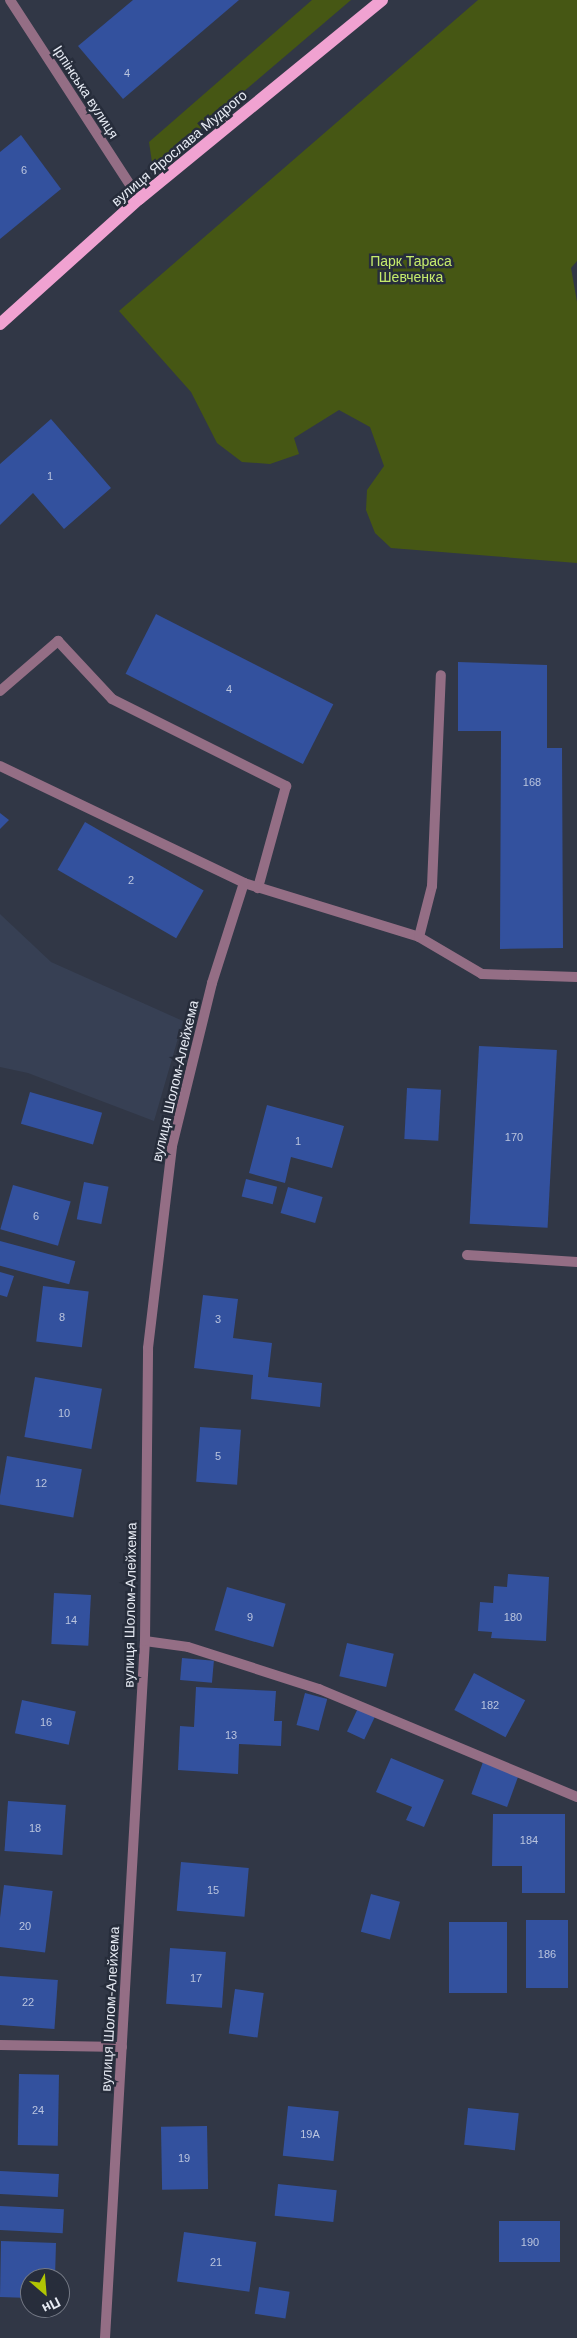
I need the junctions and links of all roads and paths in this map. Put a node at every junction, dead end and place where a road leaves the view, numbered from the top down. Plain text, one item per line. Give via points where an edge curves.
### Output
1 (10, 0) edge
2 (382, 0) edge
3 (139, 199) junction
4 (0, 324) edge
5 (441, 675) dead end
6 (0, 691) edge
7 (0, 766) edge
8 (244, 883) junction
9 (258, 888) junction
10 (419, 937) junction
11 (577, 977) edge
12 (467, 1255) dead end
13 (577, 1262) edge
14 (145, 1641) junction
15 (577, 1797) edge
16 (0, 2045) edge
17 (122, 2047) junction
18 (105, 2338) edge

1 - 3 street, Ірпінська вулиця
2 - 3 main road, вулиця Ярослава Мудрого
3 - 4 main road, вулиця Ярослава Мудрого
5 - 10 street via 432,886
6 - 9 street via 58,641 112,700 286,786
7 - 8 street
8 - 9 street
8 - 14 street, вулиця Шолом-Алейхема via 212,982 172,1146 148,1348
9 - 10 street
10 - 11 street via 482,974
12 - 13 street
14 - 15 street via 188,1647 319,1689
14 - 17 street, вулиця Шолом-Алейхема
16 - 17 street
17 - 18 street, вулиця Шолом-Алейхема

